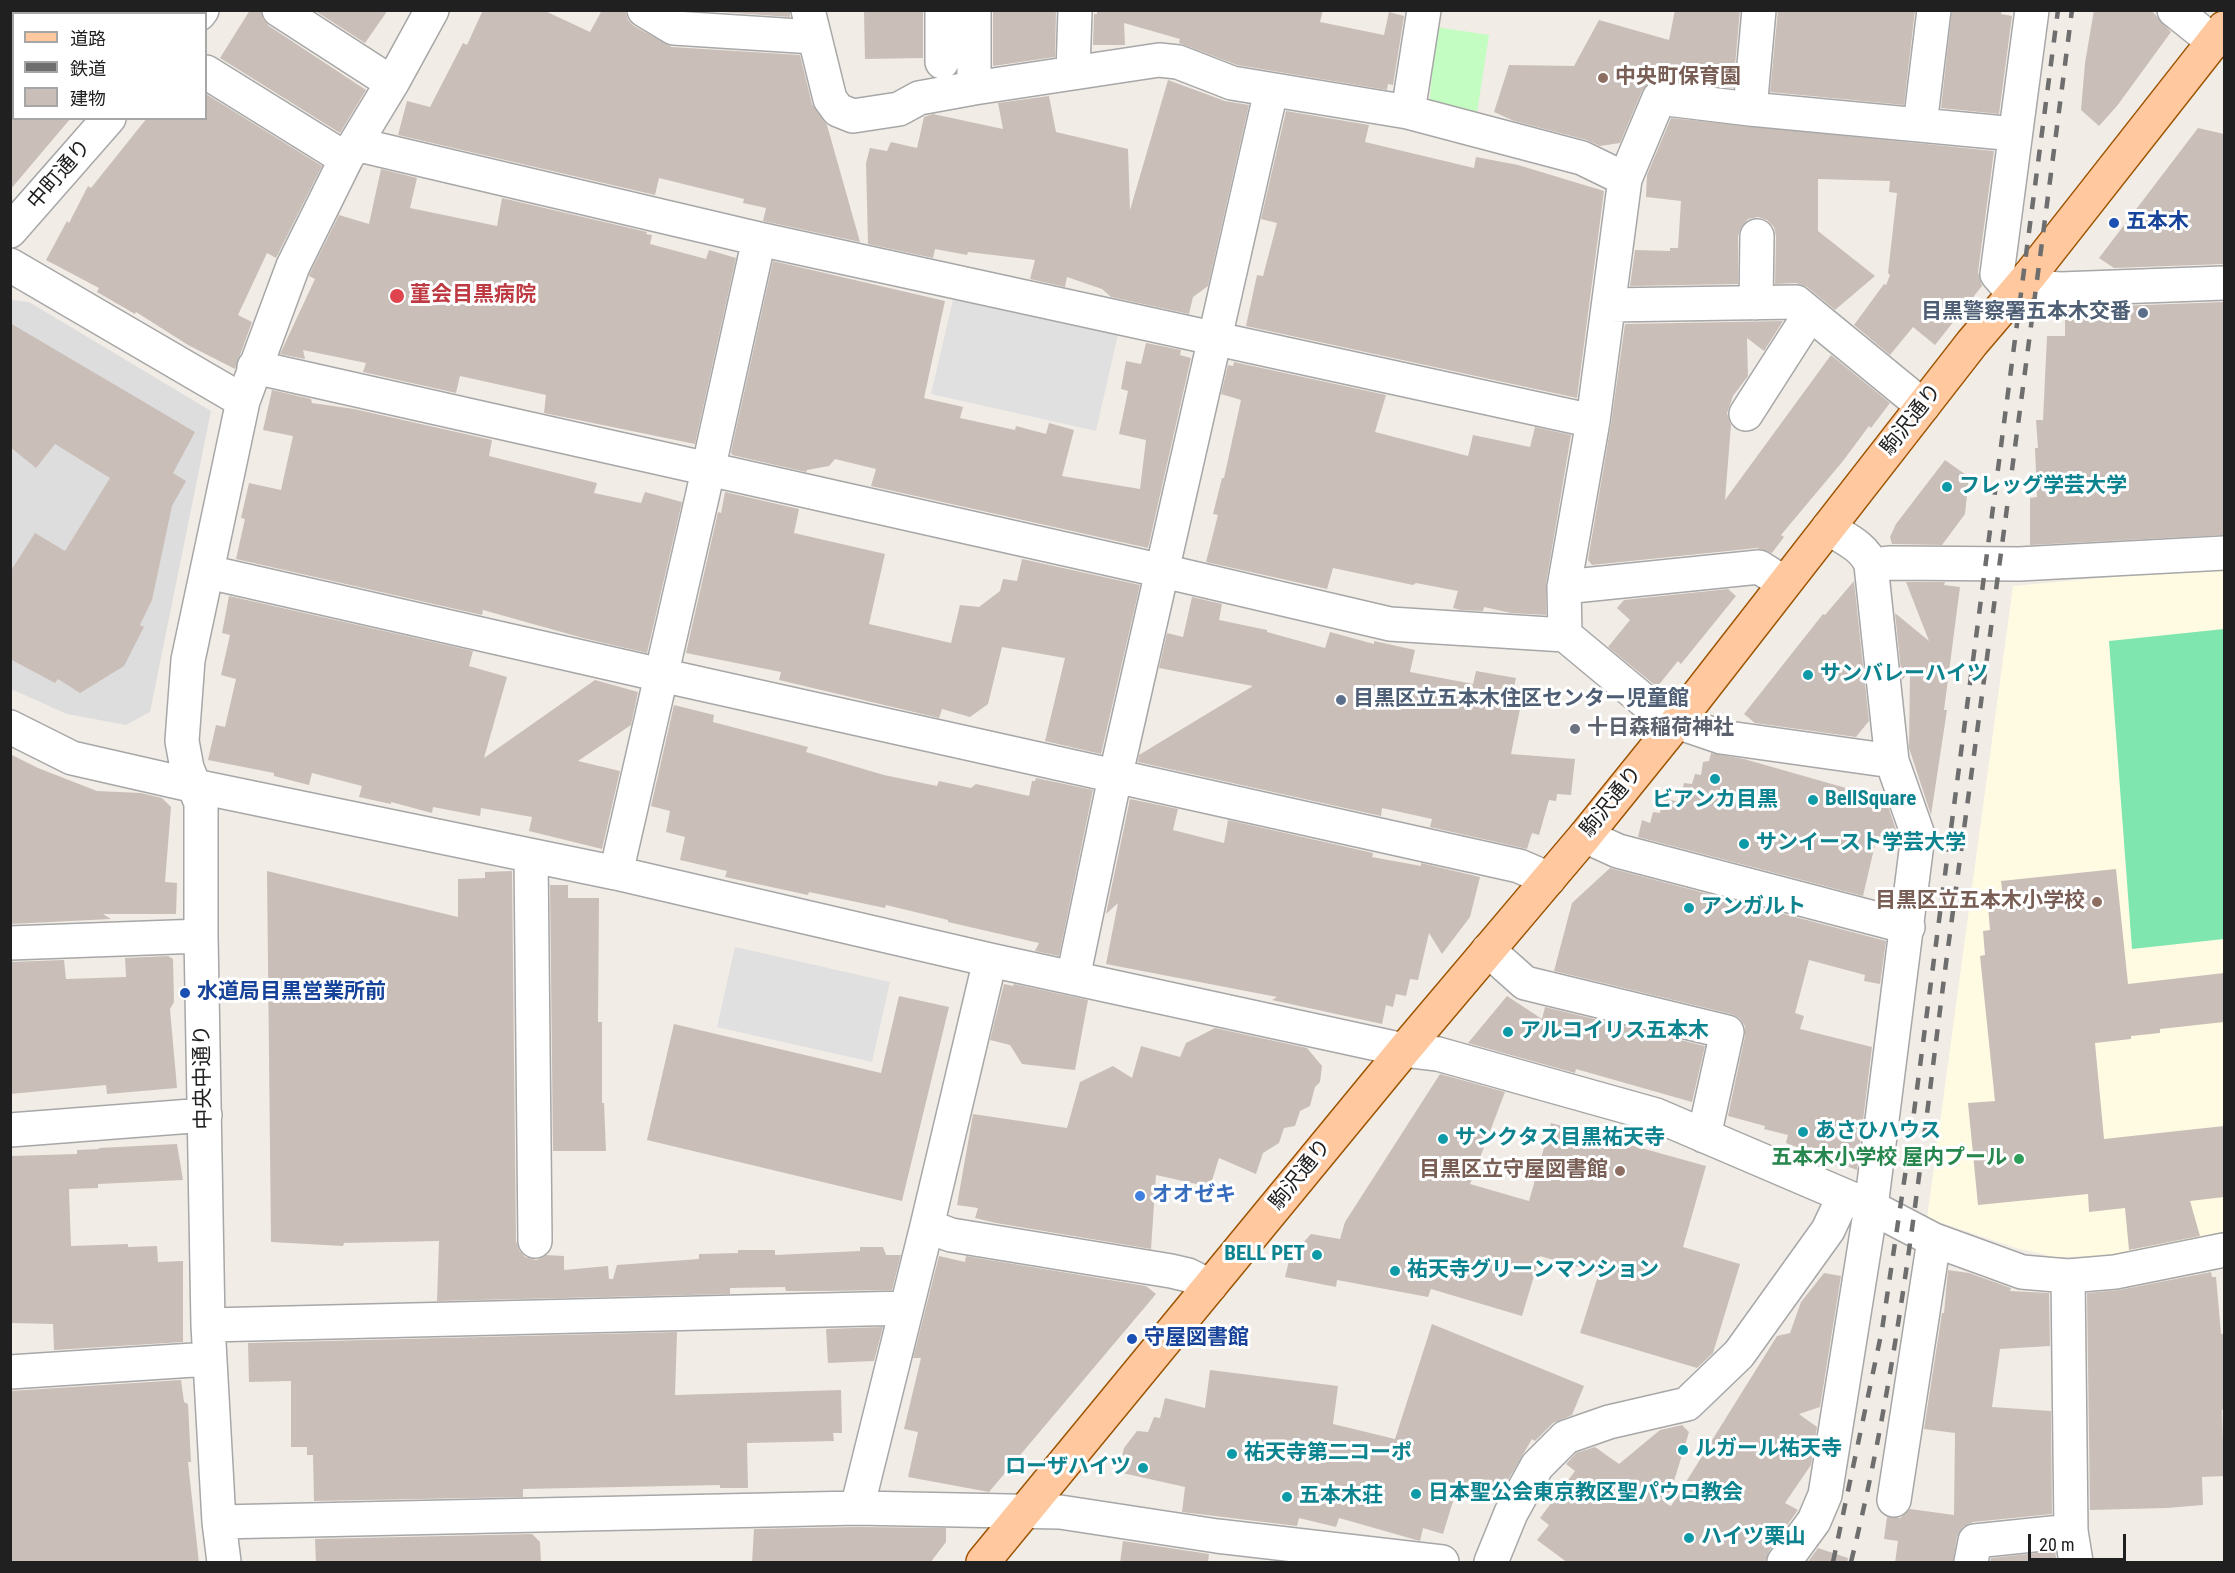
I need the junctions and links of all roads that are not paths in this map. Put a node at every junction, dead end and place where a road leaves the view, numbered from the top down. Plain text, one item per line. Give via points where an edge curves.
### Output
1 (279, 10) edge
2 (432, 10) edge
3 (644, 10) edge
4 (942, 10) edge
5 (974, 10) edge
6 (1075, 10) edge
7 (1424, 10) edge
8 (1759, 10) edge
9 (1934, 10) edge
10 (2032, 10) edge
11 (2174, 10) edge
12 (811, 24) edge
13 (2219, 35) edge
14 (942, 62) dead end
15 (1073, 72) junction
16 (207, 73) edge
17 (392, 83) junction
18 (974, 88) junction
19 (1271, 91) junction
20 (1750, 109) junction
21 (1408, 112) junction
22 (107, 120) edge
23 (1920, 125) junction
24 (2015, 134) junction
25 (351, 151) junction
26 (1624, 179) junction
27 (10, 231) edge
28 (1757, 236) dead end
29 (759, 239) junction
30 (10, 265) edge
31 (2224, 283) edge
32 (2022, 285) junction
33 (1756, 303) junction
34 (1609, 305) junction
35 (1810, 314) junction
36 (1215, 340) junction
37 (254, 367) junction
38 (243, 401) junction
39 (1923, 406) junction
40 (1746, 414) dead end
41 (1593, 421) junction
42 (709, 468) junction
43 (1828, 528) junction
44 (2224, 553) edge
45 (1871, 566) junction
46 (1163, 571) junction
47 (208, 572) junction
48 (1784, 583) junction
49 (1564, 587) junction
50 (1565, 635) junction
51 (661, 675) junction
52 (1677, 722) junction
53 (10, 727) edge
54 (1892, 761) junction
55 (1116, 777) junction
56 (195, 786) junction
57 (1585, 836) junction
58 (531, 856) junction
59 (616, 873) junction
60 (1549, 879) junction
61 (1908, 927) junction
62 (201, 936) junction
63 (10, 943) edge
64 (1488, 950) junction
65 (990, 960) junction
66 (1073, 978) junction
67 (1404, 1050) junction
68 (205, 1115) junction
69 (10, 1130) edge
70 (1704, 1136) junction
71 (1858, 1201) junction
72 (927, 1226) junction
73 (1934, 1240) junction
74 (535, 1241) dead end
75 (2224, 1250) edge
76 (2068, 1276) junction
77 (1210, 1286) junction
78 (906, 1308) junction
79 (208, 1325) junction
80 (209, 1359) junction
81 (10, 1372) edge
82 (1894, 1500) dead end
83 (857, 1508) junction
84 (1025, 1512) junction
85 (219, 1522) junction
86 (2071, 1531) junction
87 (1215, 1549) edge
88 (224, 1563) edge
89 (983, 1563) edge
90 (1442, 1563) edge
91 (1491, 1563) edge
92 (1784, 1563) edge
93 (1971, 1563) edge
94 (2076, 1563) edge

1 - 17 street
2 - 17 street, 中央中通り
3 - 12 street via 674,28
4 - 14 street
5 - 18 street
6 - 15 street
7 - 21 street
8 - 20 street
9 - 23 street
10 - 24 street
11 - 13 street
12 - 18 street via 830,99 838,110 853,116
13 - 32 main road, 駒沢通り
15 - 18 street
15 - 19 street via 1159,60 1178,62 1232,84
16 - 25 street
17 - 25 street, 中央中通り
19 - 21 street
19 - 36 street
20 - 23 street
20 - 26 street via 1659,98
21 - 26 street via 1582,158
22 - 27 street, 中町通り
23 - 24 street
24 - 32 street via 1997,274
25 - 29 street
25 - 37 street, 中央中通り via 293,266
26 - 34 street
28 - 33 street
29 - 36 street
29 - 42 street
30 - 38 street
31 - 32 street via 2061,289
32 - 39 main road, 駒沢通り
33 - 34 street
33 - 35 street via 1796,302
34 - 41 street
35 - 39 street
35 - 40 street
36 - 41 street
36 - 46 street
37 - 38 street, 中央中通り
37 - 42 street
38 - 47 street, 中央中通り
39 - 43 main road, 駒沢通り
41 - 49 street
42 - 46 street
42 - 51 street
43 - 45 street via 1861,549
43 - 48 main road, 駒沢通り
44 - 45 street via 2019,564
45 - 54 street
46 - 50 street via 1390,624
46 - 55 street
47 - 51 street
47 - 56 street, 中央中通り via 188,660 182,741
48 - 49 street via 1759,567
48 - 52 main road, 駒沢通り
49 - 50 street
50 - 52 street via 1648,704
51 - 55 street
51 - 59 street
52 - 54 street via 1721,736
52 - 57 main road, 駒沢通り
53 - 56 street via 72,758
54 - 61 street via 1918,835
55 - 60 street via 1519,866
55 - 66 street
56 - 58 street
56 - 62 street, 中央中通り via 201,803
57 - 60 main road, 駒沢通り
57 - 61 street via 1618,851
58 - 59 street
58 - 74 street
59 - 65 street
60 - 64 main road, 駒沢通り
61 - 71 street
62 - 63 street
62 - 68 street, 中央中通り
64 - 67 main road, 駒沢通り
64 - 70 street via 1526,983 1727,1032
65 - 66 street
65 - 72 street
66 - 67 street
67 - 70 street via 1438,1054 1644,1112
67 - 77 main road, 駒沢通り
68 - 69 street
68 - 79 street, 中央中通り
70 - 71 street
71 - 73 street
71 - 91 street via 1828,1230 1739,1354 1687,1404 1609,1422 1566,1437 1537,1466 1511,1513
71 - 92 street via 1825,1495 1814,1521
72 - 77 street via 951,1235 1171,1271
72 - 78 street
73 - 76 street via 2022,1272
73 - 82 street
75 - 76 street via 2115,1272
76 - 86 street
77 - 84 main road, 駒沢通り
78 - 79 street
78 - 83 street
79 - 80 street, 中央中通り
80 - 81 street
80 - 85 street, 中央中通り
83 - 84 street
83 - 85 street
84 - 87 street via 1060,1512
84 - 89 main road, 駒沢通り
85 - 88 street, 中央中通り
86 - 93 street via 1975,1541
86 - 94 street
87 - 90 street

